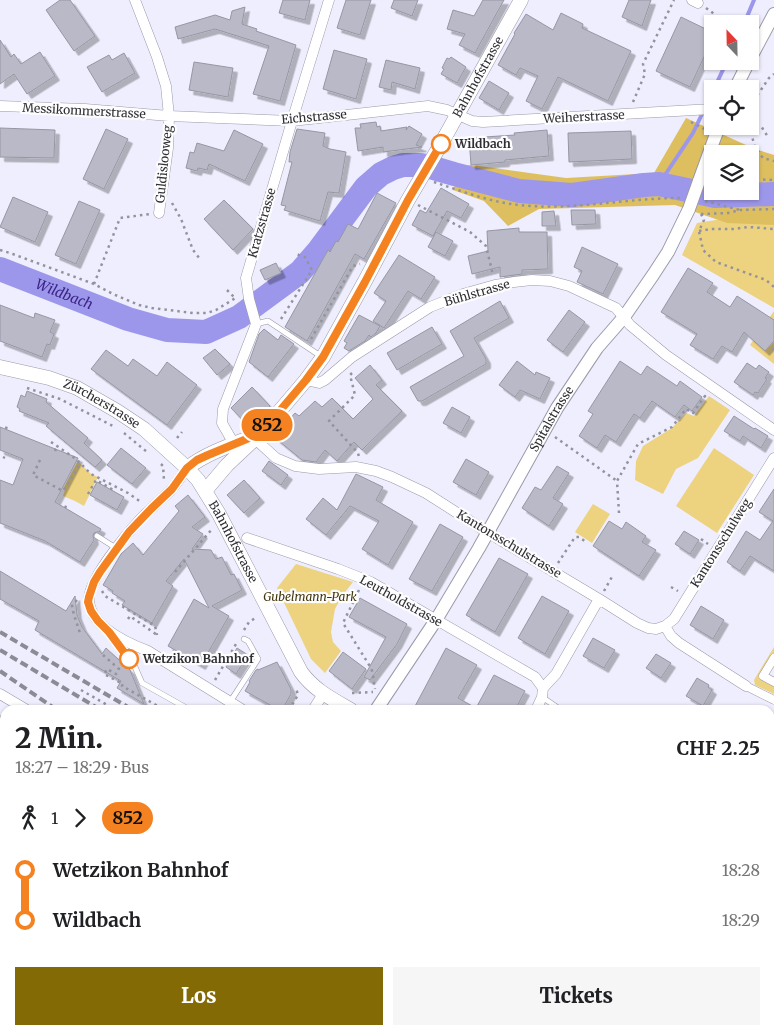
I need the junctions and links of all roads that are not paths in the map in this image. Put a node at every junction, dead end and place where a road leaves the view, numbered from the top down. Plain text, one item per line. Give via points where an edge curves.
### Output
1 (135, 0) edge
2 (329, 0) edge
3 (521, 0) edge
4 (774, 15) edge
5 (759, 42) edge
6 (0, 106) edge
7 (704, 109) edge
8 (457, 114) junction
9 (169, 116) junction
10 (292, 121) junction
11 (715, 135) edge
12 (159, 213) road end
13 (624, 317) junction
14 (255, 322) junction
15 (323, 357) junction
16 (0, 367) edge
17 (306, 380) junction
18 (774, 430) edge
19 (258, 436) junction
20 (234, 444) junction
21 (774, 458) edge
22 (187, 468) junction
23 (205, 491) junction
24 (487, 532) junction
25 (97, 536) dead end
26 (248, 538) dead end
27 (116, 548) junction
28 (599, 599) junction
29 (436, 620) junction
30 (665, 626) junction
31 (109, 632) junction
32 (242, 639) road end
33 (774, 658) edge
34 (774, 662) edge
35 (774, 676) edge
36 (774, 682) edge
37 (746, 686) joint
38 (543, 693) junction
39 (0, 694) edge
40 (323, 694) junction
41 (774, 700) edge
42 (230, 702) junction
43 (19, 705) edge
44 (181, 705) edge
45 (235, 705) edge
46 (316, 705) edge
47 (342, 705) edge
48 (379, 705) edge
49 (538, 705) edge
50 (556, 705) edge

1 - 9 street, Guldislooweg via 166,86
2 - 10 street, Kratzstrasse
3 - 8 main road, Bahnhofstrasse
4 - 5 street
6 - 9 street, Messikommerstrasse
7 - 8 street, Weiherstrasse via 483,122
8 - 10 street, Eichstrasse via 428,106
8 - 15 main road, Bahnhofstrasse via 433,157 427,179 408,200
9 - 10 street, Eichstrasse
9 - 12 street, Guldislooweg
10 - 14 street, Kratzstrasse via 246,278
11 - 13 street, Spitalstrasse, bridge via 699,181 696,209
13 - 17 street, Bühlstrasse via 616,308 569,286 550,281 495,285 430,307 352,357 325,380 319,383
13 - 18 street, Bühlstrasse via 666,355
13 - 24 street, Spitalstrasse via 598,348 557,408
14 - 15 lane via 268,321
14 - 20 street via 223,409 222,423
15 - 17 main road, Bahnhofstrasse
16 - 22 main road, Zürcherstrasse via 77,388 144,428
17 - 19 main road, Bahnhofstrasse
19 - 20 main road, Bahnhofstrasse
19 - 23 main road, Bahnhofstrasse
19 - 24 street, Kantonsschulstrasse via 276,458 295,466 319,469 356,467 376,471 426,493
20 - 22 main road, Bahnhofstrasse via 197,460
21 - 30 street, Kantonsschulweg via 674,619
22 - 23 main road, Bahnhofstrasse
22 - 27 street via 172,489
23 - 40 main road, Bahnhofstrasse via 301,672
24 - 28 street, Kantonsschulstrasse
24 - 29 street, Spitalstrasse
25 - 27 lane
26 - 29 street, Leutholdstrasse via 371,582
27 - 31 street via 94,582 88,602 91,611
28 - 30 street, Kantonsschulstrasse via 648,628
28 - 38 street
29 - 38 street, Leutholdstrasse via 534,677
29 - 48 street, Spitalstrasse
30 - 37 street via 679,643
31 - 42 street via 148,651
31 - 44 lane via 135,667 142,683
32 - 42 lane via 248,641 258,659
33 - 36 street via 763,676
34 - 35 street via 768,672
37 - 41 street
38 - 49 street
38 - 50 lane
39 - 43 street
40 - 46 street
40 - 47 main road, Bahnhofstrasse
42 - 45 street

